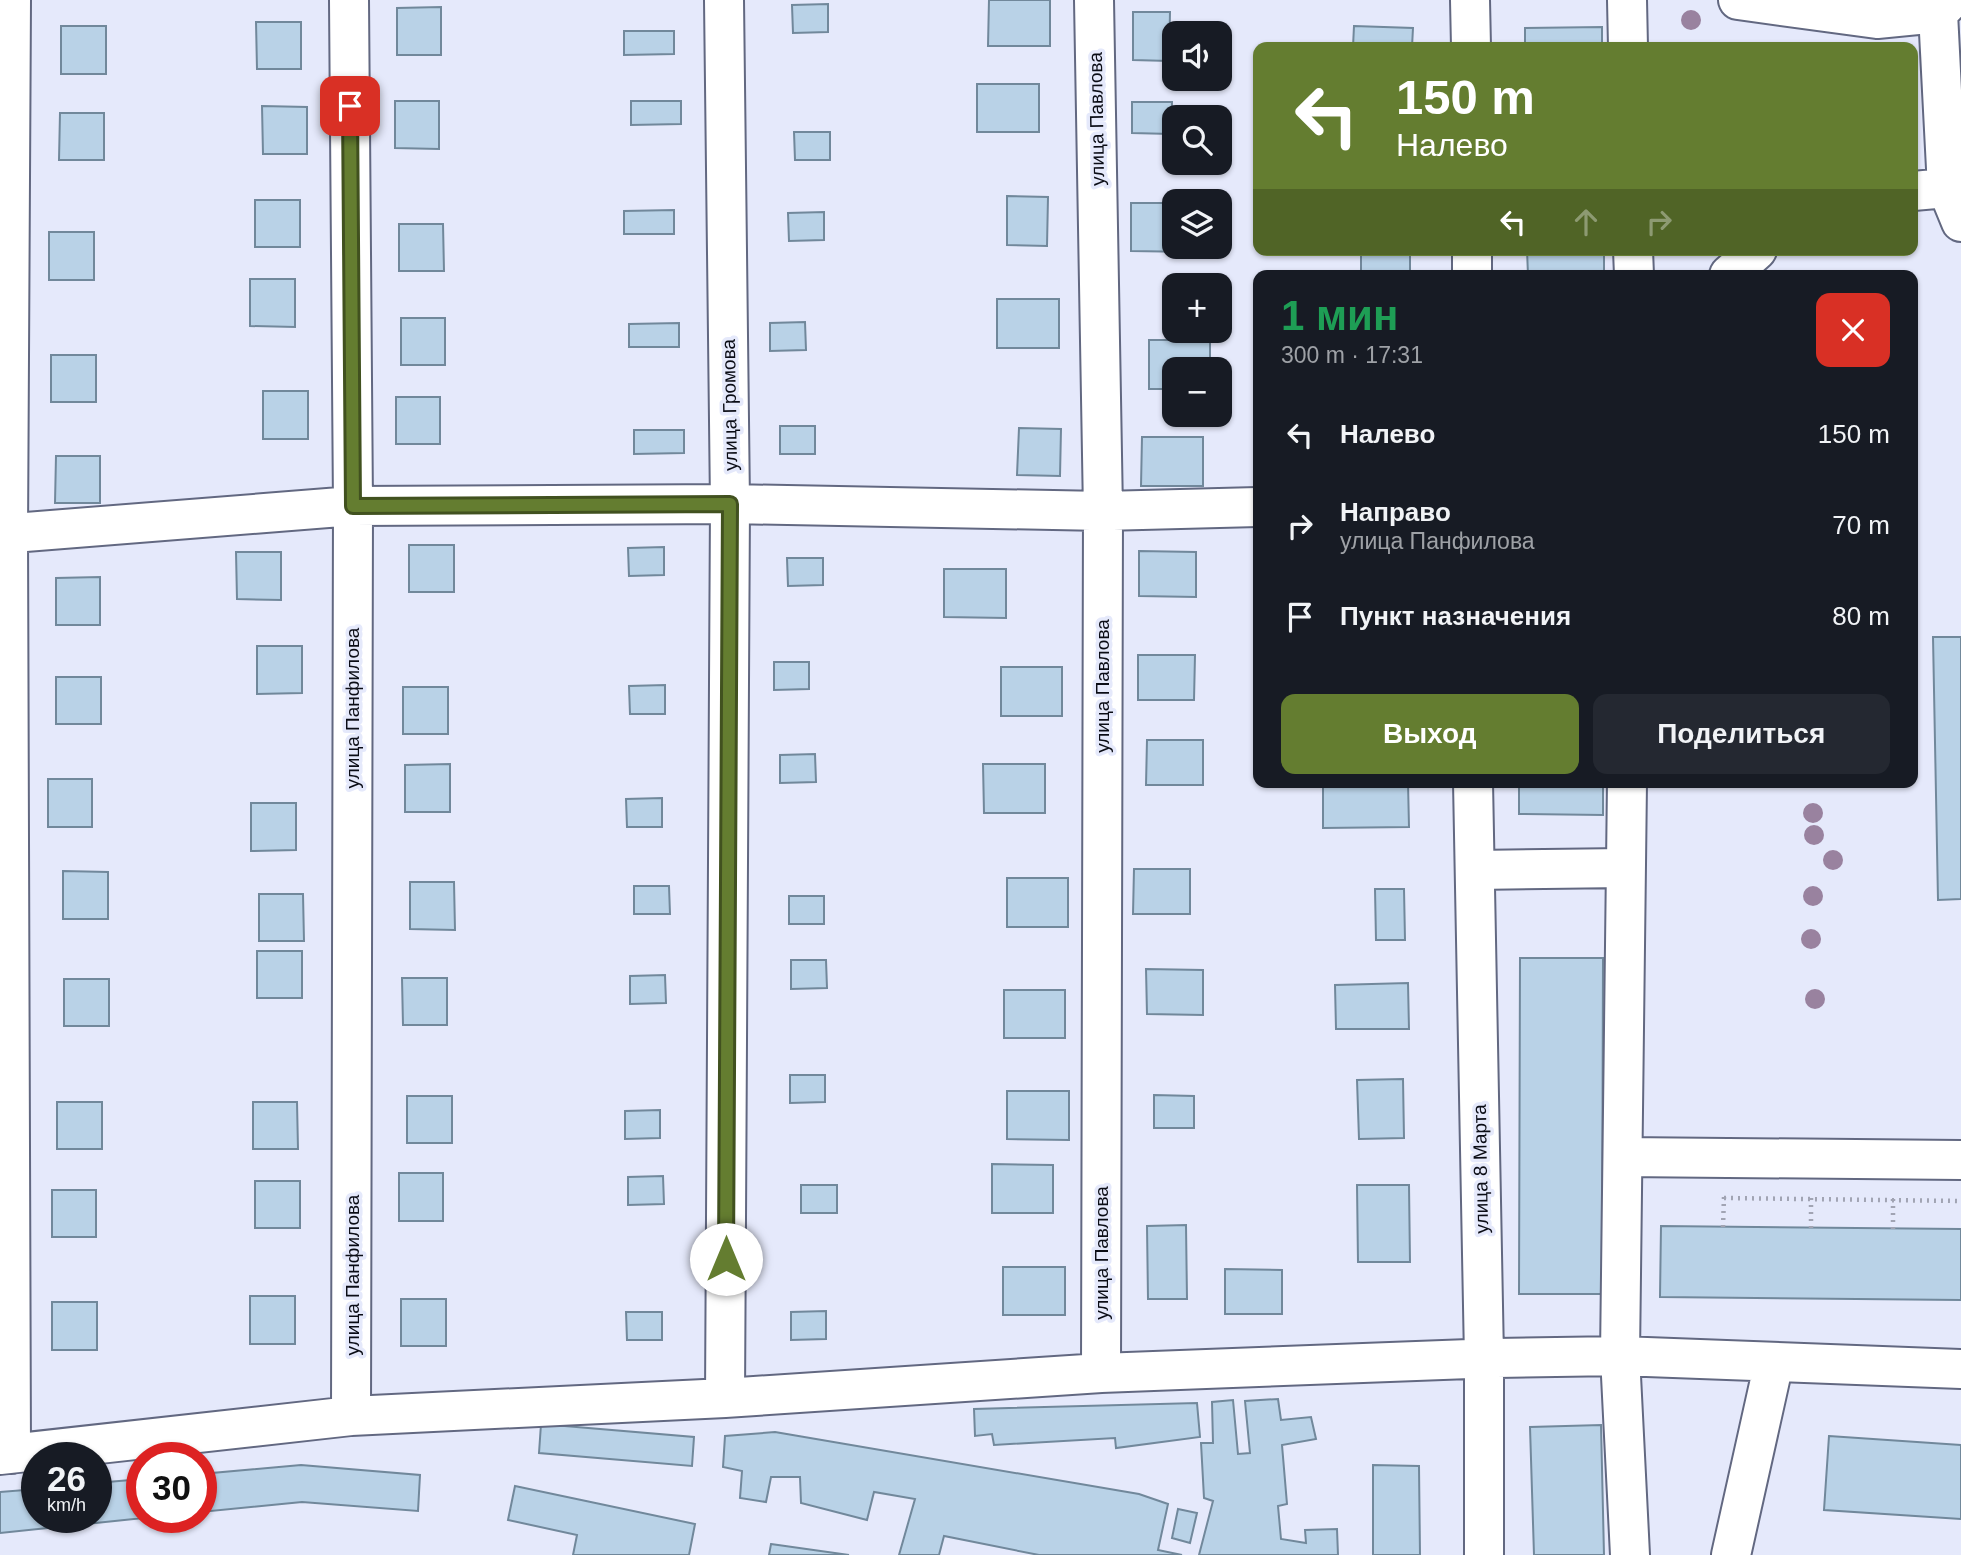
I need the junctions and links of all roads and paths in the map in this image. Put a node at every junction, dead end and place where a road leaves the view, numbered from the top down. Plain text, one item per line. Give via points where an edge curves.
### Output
1 (11, 0) edge
2 (349, 0) edge
3 (724, 0) edge
4 (1094, 0) edge
5 (1470, 0) edge
6 (1627, 0) edge
7 (1738, 0) edge
8 (1945, 6) edge
9 (1471, 42) edge
10 (1628, 42) edge
11 (1940, 200) edge
12 (1750, 256) edge
13 (1735, 270) edge
14 (730, 504) junction
15 (353, 506) junction
16 (1253, 507) edge
17 (1102, 511) junction
18 (4, 534) edge
19 (1473, 788) edge
20 (1627, 788) edge
21 (1625, 868) junction
22 (1475, 870) junction
23 (1624, 1157) junction
24 (1961, 1160) edge
25 (1724, 1188) dead end
26 (1811, 1191) dead end
27 (1894, 1192) dead end
28 (1724, 1198) junction
29 (1811, 1199) junction
30 (1893, 1200) junction
31 (1961, 1201) edge
32 (1723, 1227) dead end
33 (1811, 1228) dead end
34 (1893, 1229) dead end
35 (1620, 1356) junction
36 (1483, 1358) junction
37 (1774, 1362) junction
38 (1961, 1369) edge
39 (1101, 1373) junction
40 (725, 1398) junction
41 (351, 1416) junction
42 (6, 1455) edge
43 (1484, 1555) edge
44 (1630, 1555) edge
45 (1731, 1555) edge

1 - 18 street
2 - 15 street, улица Панфилова
3 - 14 street, улица Громова
4 - 17 street, улица Павлова
5 - 9 street
6 - 10 street
7 - 8 street via 1877,19
8 - 11 street
12 - 13 street
14 - 15 street
14 - 17 street
14 - 40 street, улица Громова
15 - 18 street
15 - 41 street, улица Панфилова
16 - 17 street
17 - 39 street, улица Павлова
18 - 42 street
19 - 22 street, улица 8 Марта
20 - 21 street
21 - 22 street
21 - 23 street
22 - 36 street, улица 8 Марта
23 - 24 street
23 - 35 street
25 - 28 path
26 - 29 path
27 - 30 path
28 - 29 path
28 - 32 path
29 - 30 path
29 - 33 path
30 - 31 path
30 - 34 path
35 - 36 street
35 - 37 street
35 - 44 street
36 - 39 street
36 - 43 street, улица 8 Марта
37 - 38 street
37 - 45 street
39 - 40 street
40 - 41 street
41 - 42 street

